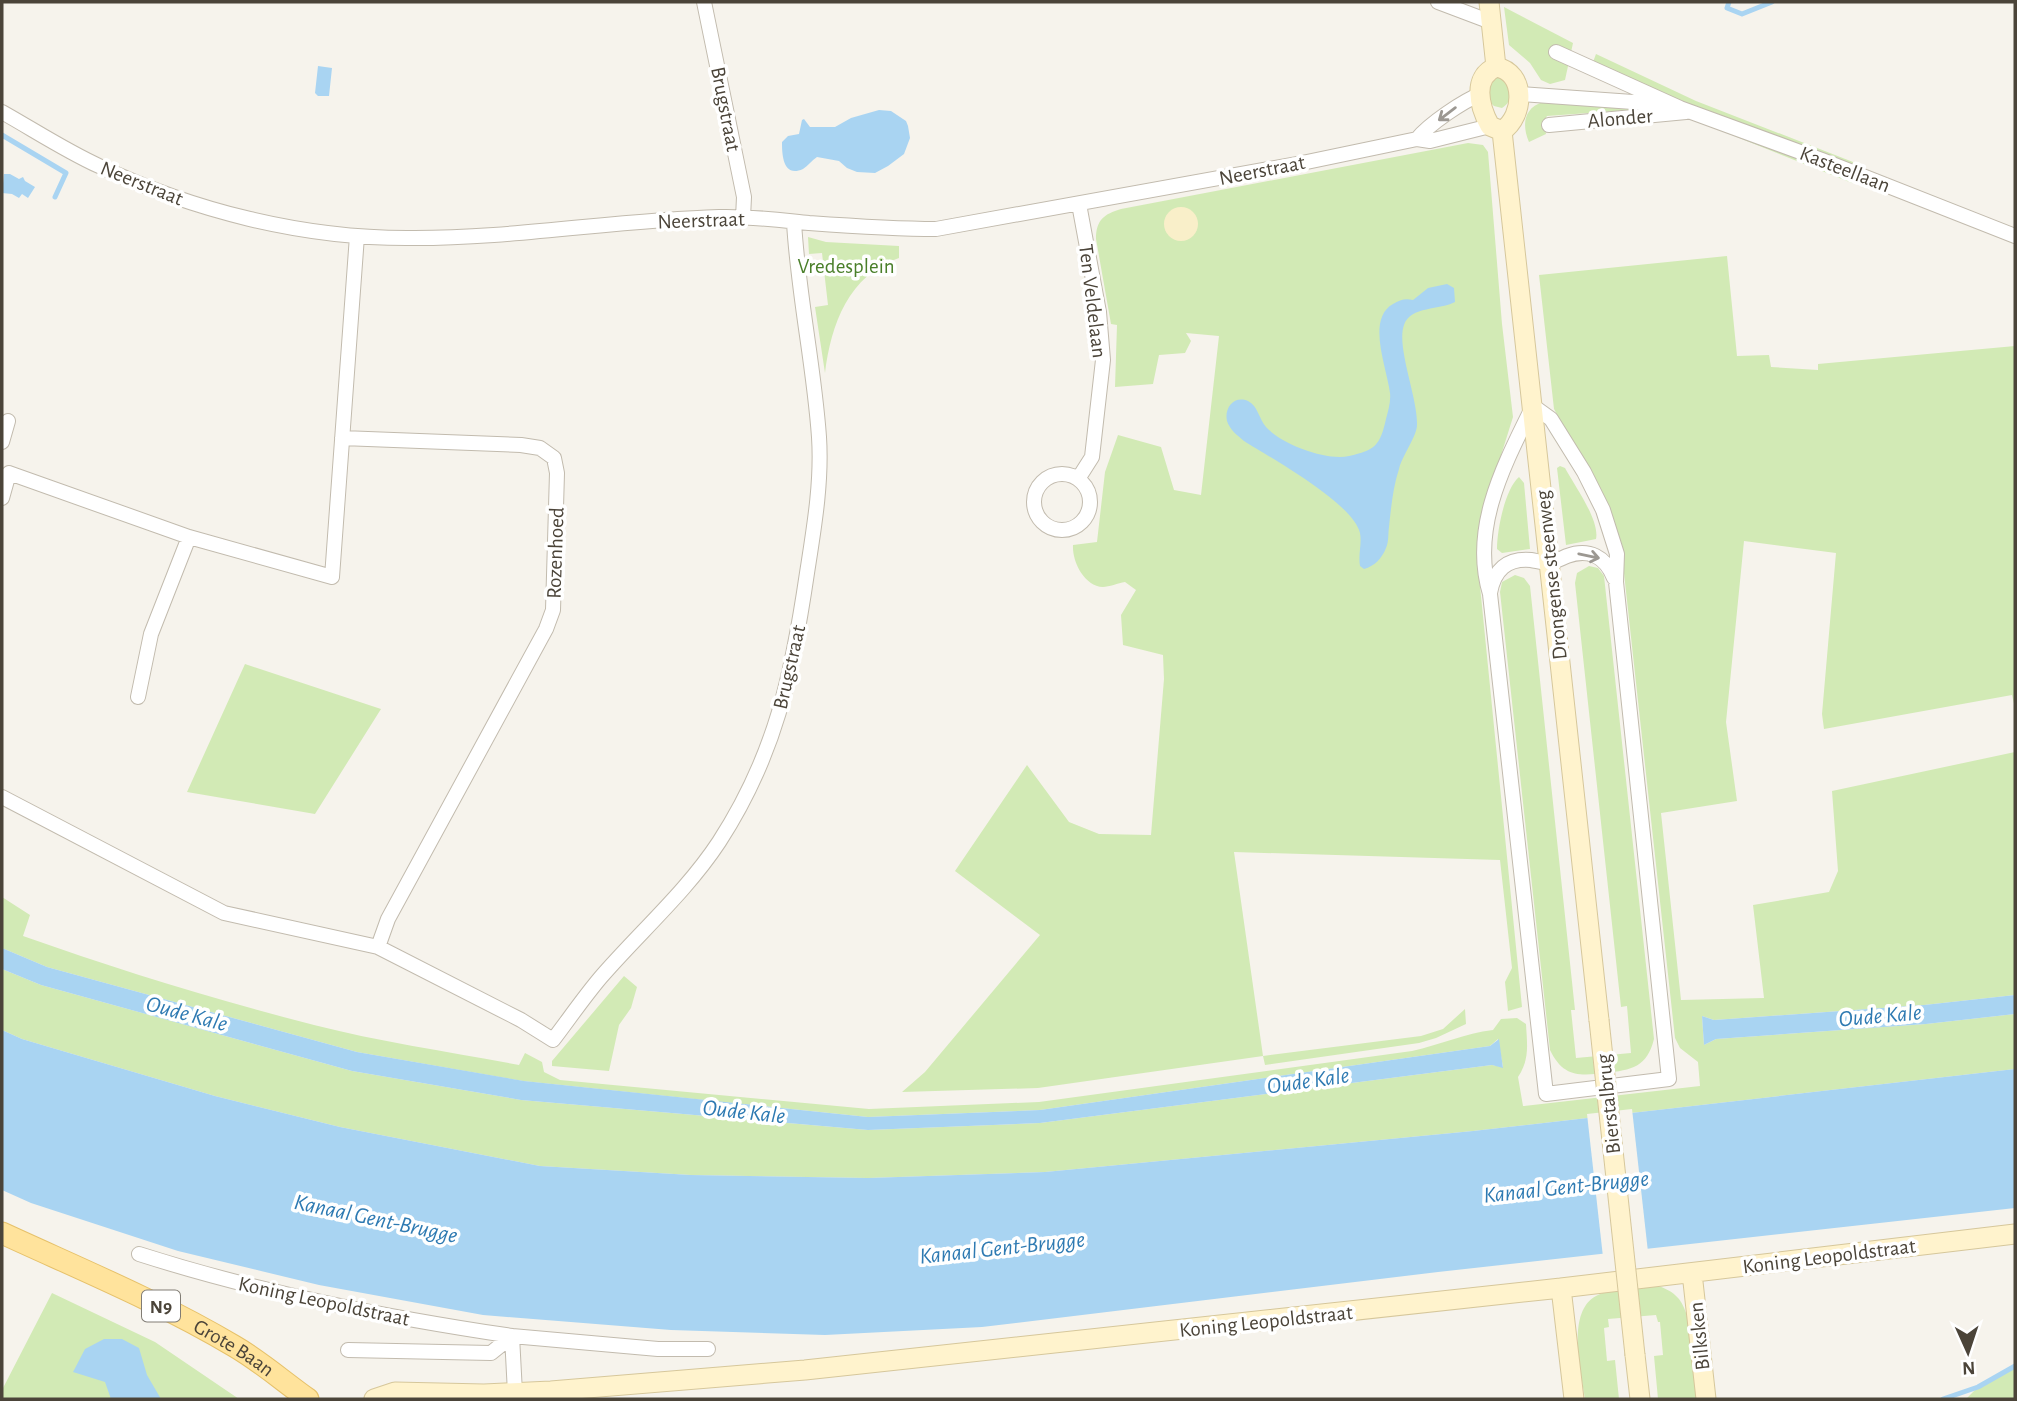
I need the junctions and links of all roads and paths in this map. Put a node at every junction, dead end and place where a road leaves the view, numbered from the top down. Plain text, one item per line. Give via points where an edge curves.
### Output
1 (704, 2) edge
2 (1438, 2) edge
3 (1489, 2) edge
4 (1492, 22) junction
5 (1556, 52) dead end
6 (1496, 68) junction
7 (1481, 94) junction
8 (1519, 94) junction
9 (1673, 105) junction
10 (1690, 112) junction
11 (2, 113) edge
12 (1549, 125) dead end
13 (1496, 128) junction
14 (1417, 139) junction
15 (1079, 204) junction
16 (743, 218) junction
17 (794, 222) junction
18 (357, 236) junction
19 (2015, 236) edge
20 (1533, 406) junction
21 (8, 421) dead end
22 (342, 438) junction
23 (2, 442) edge
24 (5, 469) edge
25 (1078, 479) junction
26 (2, 498) edge
27 (189, 537) junction
28 (1550, 563) junction
29 (1616, 582) junction
30 (1490, 594) junction
31 (138, 697) dead end
32 (2, 797) edge
33 (378, 947) junction
34 (1599, 1020) joint
35 (2, 1233) edge
36 (2015, 1234) edge
37 (139, 1254) dead end
38 (1692, 1273) junction
39 (1561, 1288) junction
40 (512, 1336) junction
41 (708, 1349) dead end
42 (348, 1350) dead end
43 (515, 1393) junction
44 (308, 1399) edge
45 (374, 1399) edge
46 (1574, 1399) edge
47 (1640, 1399) edge
48 (1706, 1399) edge

1 - 16 street, Brugstraat via 744,197
2 - 4 street
3 - 4 street
4 - 6 street
5 - 9 street, Kasteellaan
6 - 7 street via 1481,78
6 - 8 street via 1515,76
7 - 13 street, Drongense steenweg via 1483,111
7 -> 14 street, Neerstraat via 1465,100
8 - 9 street, Kasteellaan
8 - 13 street via 1508,127
9 - 10 street, Kasteellaan
10 - 12 street, Alonder
10 - 19 street, Kasteellaan
11 - 18 street, Neerstraat via 98,166 159,192 283,226
13 - 14 street, Neerstraat via 1430,141
13 - 20 street, Drongense steenweg
14 - 15 street, Neerstraat
15 - 17 street, Neerstraat via 936,229
15 - 25 street, Ten Veldelaan via 1103,360 1092,457
16 - 17 street, Neerstraat
16 - 18 street, Neerstraat via 455,237
17 - 33 street, Brugstraat via 819,471 794,656 760,770 718,843 688,883 600,978 553,1040
18 - 22 street
20 - 28 street, Drongense steenweg
20 - 29 street via 1551,419 1603,510 1617,554
20 - 30 street via 1502,468 1489,513 1483,546
21 - 23 street
22 - 27 street via 332,577
22 - 33 street, Rozenhoed via 522,445 540,448 554,458 557,473 555,584 546,629 388,919
24 - 26 street
24 - 27 street
25 - 25 street via 1089,495 1083,522 1066,530 1044,524 1034,508 1039,486 1054,475
27 - 31 street via 151,634
28 -> 29 street via 1580,552 1592,554 1611,568
28 - 30 street via 1507,563 1498,570
28 - 34 street, Drongense steenweg
29 - 30 street via 1669,1079 1546,1094
32 - 33 street via 225,913
34 - 47 street, Bierstalbrug, bridge
35 - 44 main road, Grote Baan / N9 via 191,1321
36 - 38 street, Koning Leopoldstraat
37 - 40 street, Koning Leopoldstraat via 213,1278 328,1305
38 - 39 street, Koning Leopoldstraat
38 - 48 street, Bilksken
39 - 43 street, Koning Leopoldstraat via 805,1370
39 - 46 street
40 - 41 street, Koning Leopoldstraat
40 - 42 street, Koning Leopoldstraat via 491,1353
40 - 43 street
43 - 45 street, Koning Leopoldstraat via 395,1392

